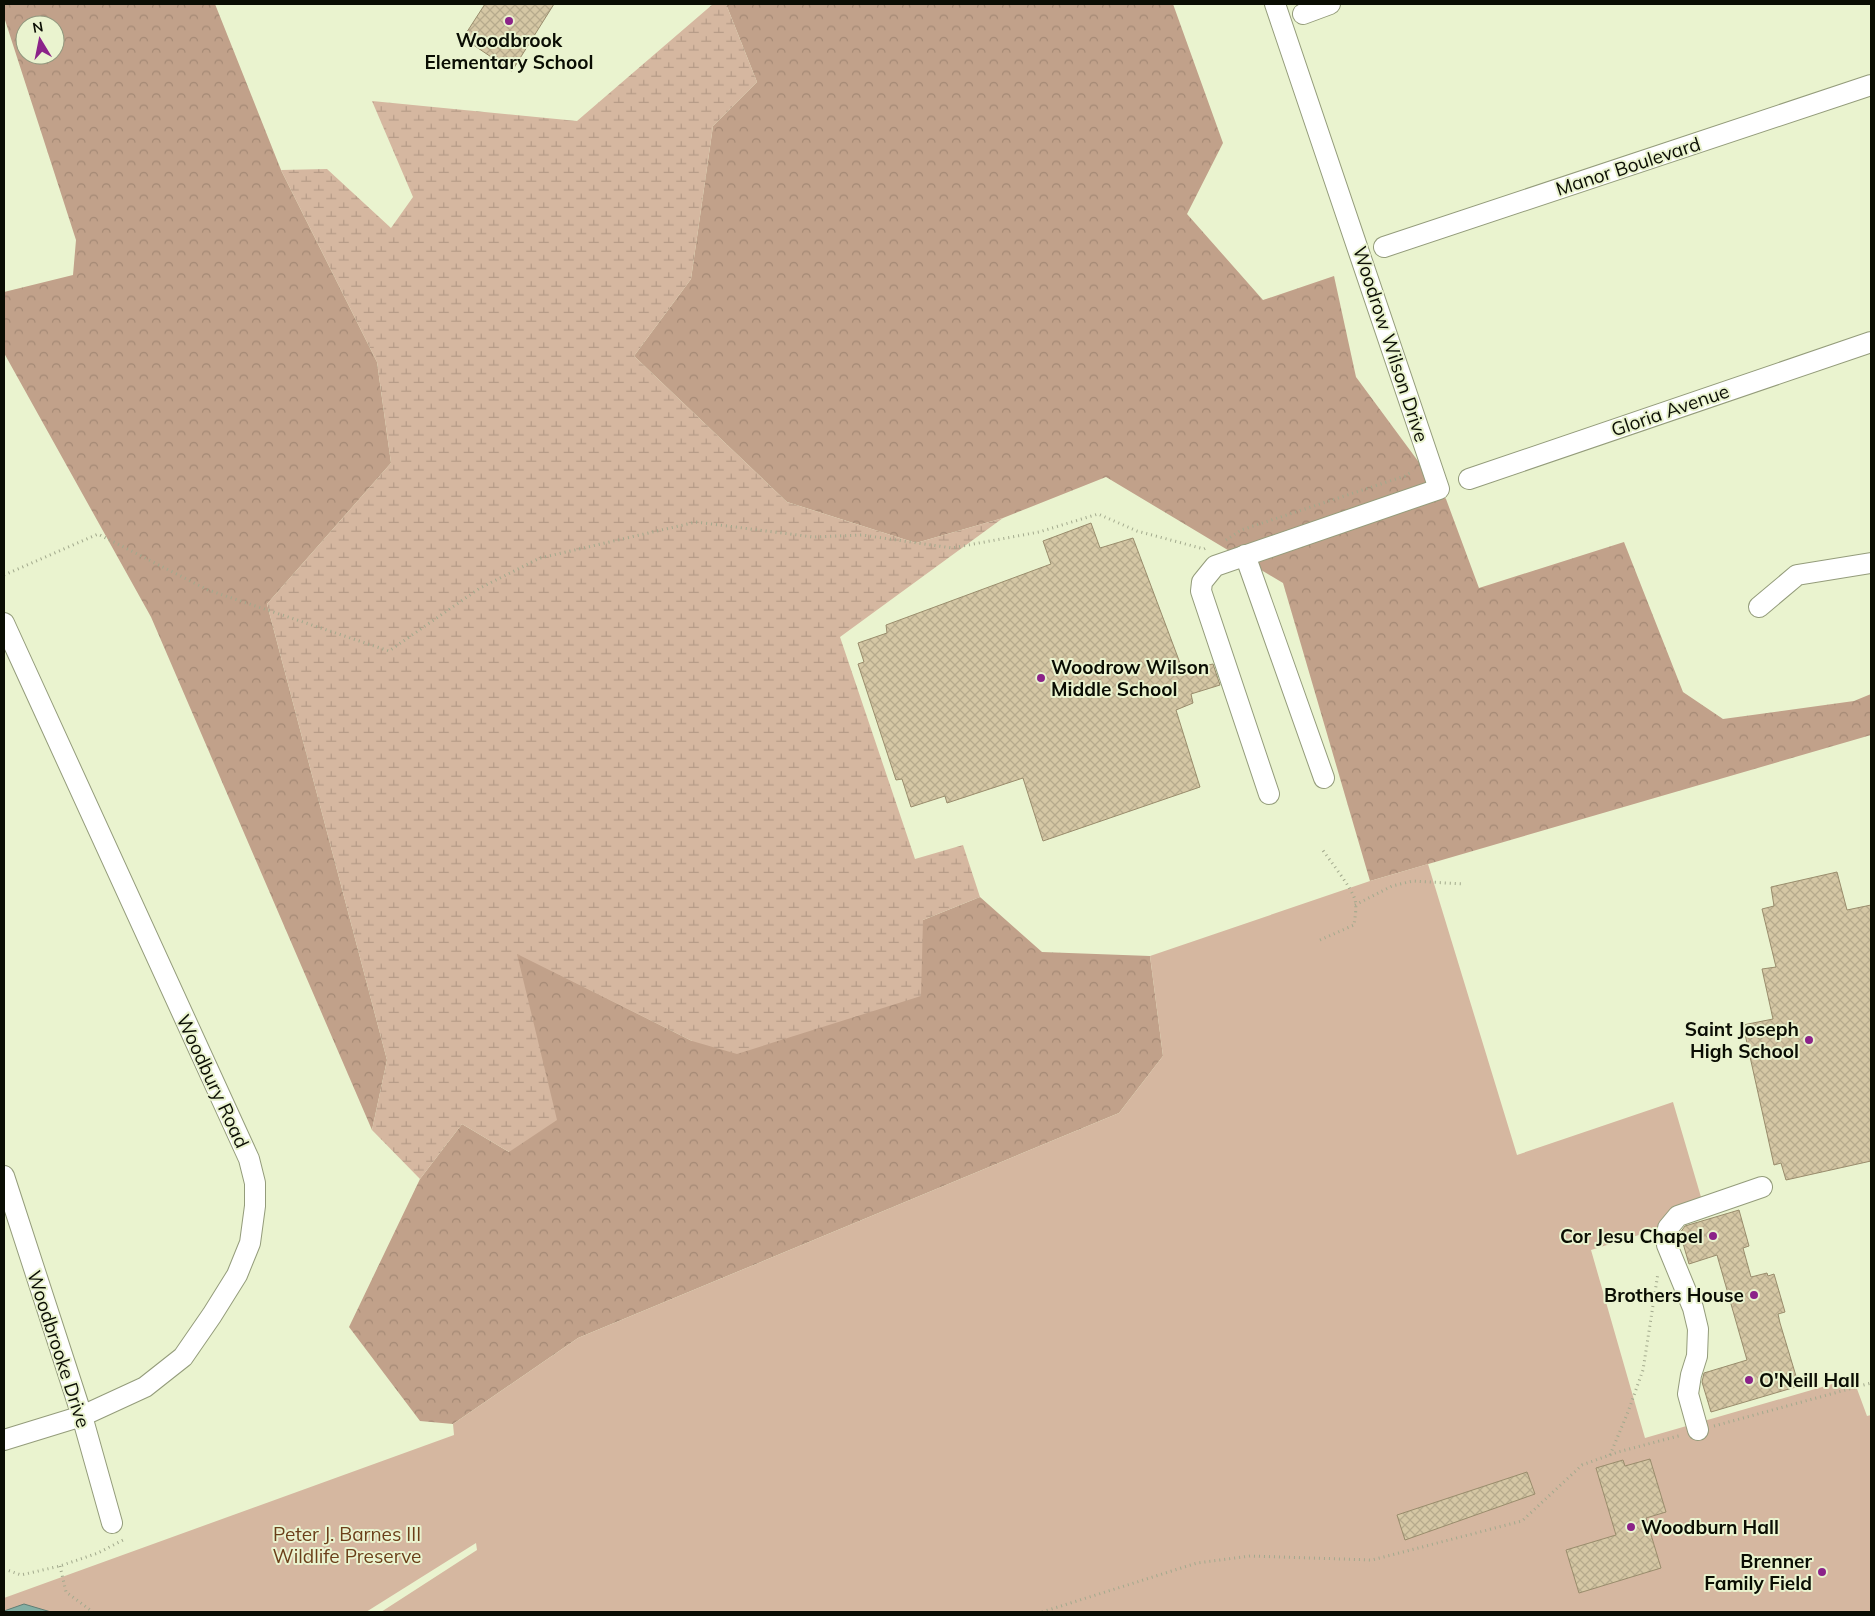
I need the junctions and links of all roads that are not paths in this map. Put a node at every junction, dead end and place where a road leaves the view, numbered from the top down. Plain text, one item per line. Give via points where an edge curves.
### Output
1 (1275, 4) edge
2 (1330, 4) edge
3 (1302, 14) dead end
4 (1871, 85) edge
5 (1384, 248) dead end
6 (1871, 342) edge
7 (1470, 479) dead end
8 (1244, 555) junction
9 (1871, 563) edge
10 (1759, 607) dead end
11 (4, 623) edge
12 (1324, 778) dead end
13 (1269, 794) dead end
14 (4, 1176) edge
15 (1762, 1187) dead end
16 (8, 1204) edge
17 (82, 1416) junction
18 (1698, 1430) road end
19 (4, 1440) edge
20 (112, 1523) dead end

1 - 8 street, Woodrow Wilson Drive via 1440,489
2 - 3 street
4 - 5 street, Manor Boulevard
6 - 7 street, Gloria Avenue
8 - 12 street
8 - 13 street, Woodrow Wilson Drive via 1215,566 1202,582 1201,591
9 - 10 street via 1798,575
11 - 17 street, Woodbury Road via 249,1159 255,1183 250,1243 237,1275 183,1357 145,1387
14 - 16 street, Woodbrooke Drive
15 - 18 street via 1678,1216 1668,1228 1667,1245 1693,1308 1698,1329 1697,1356 1688,1394
16 - 17 street, Woodbrooke Drive
17 - 19 street, Woodbury Road
17 - 20 street, Woodbrooke Drive

